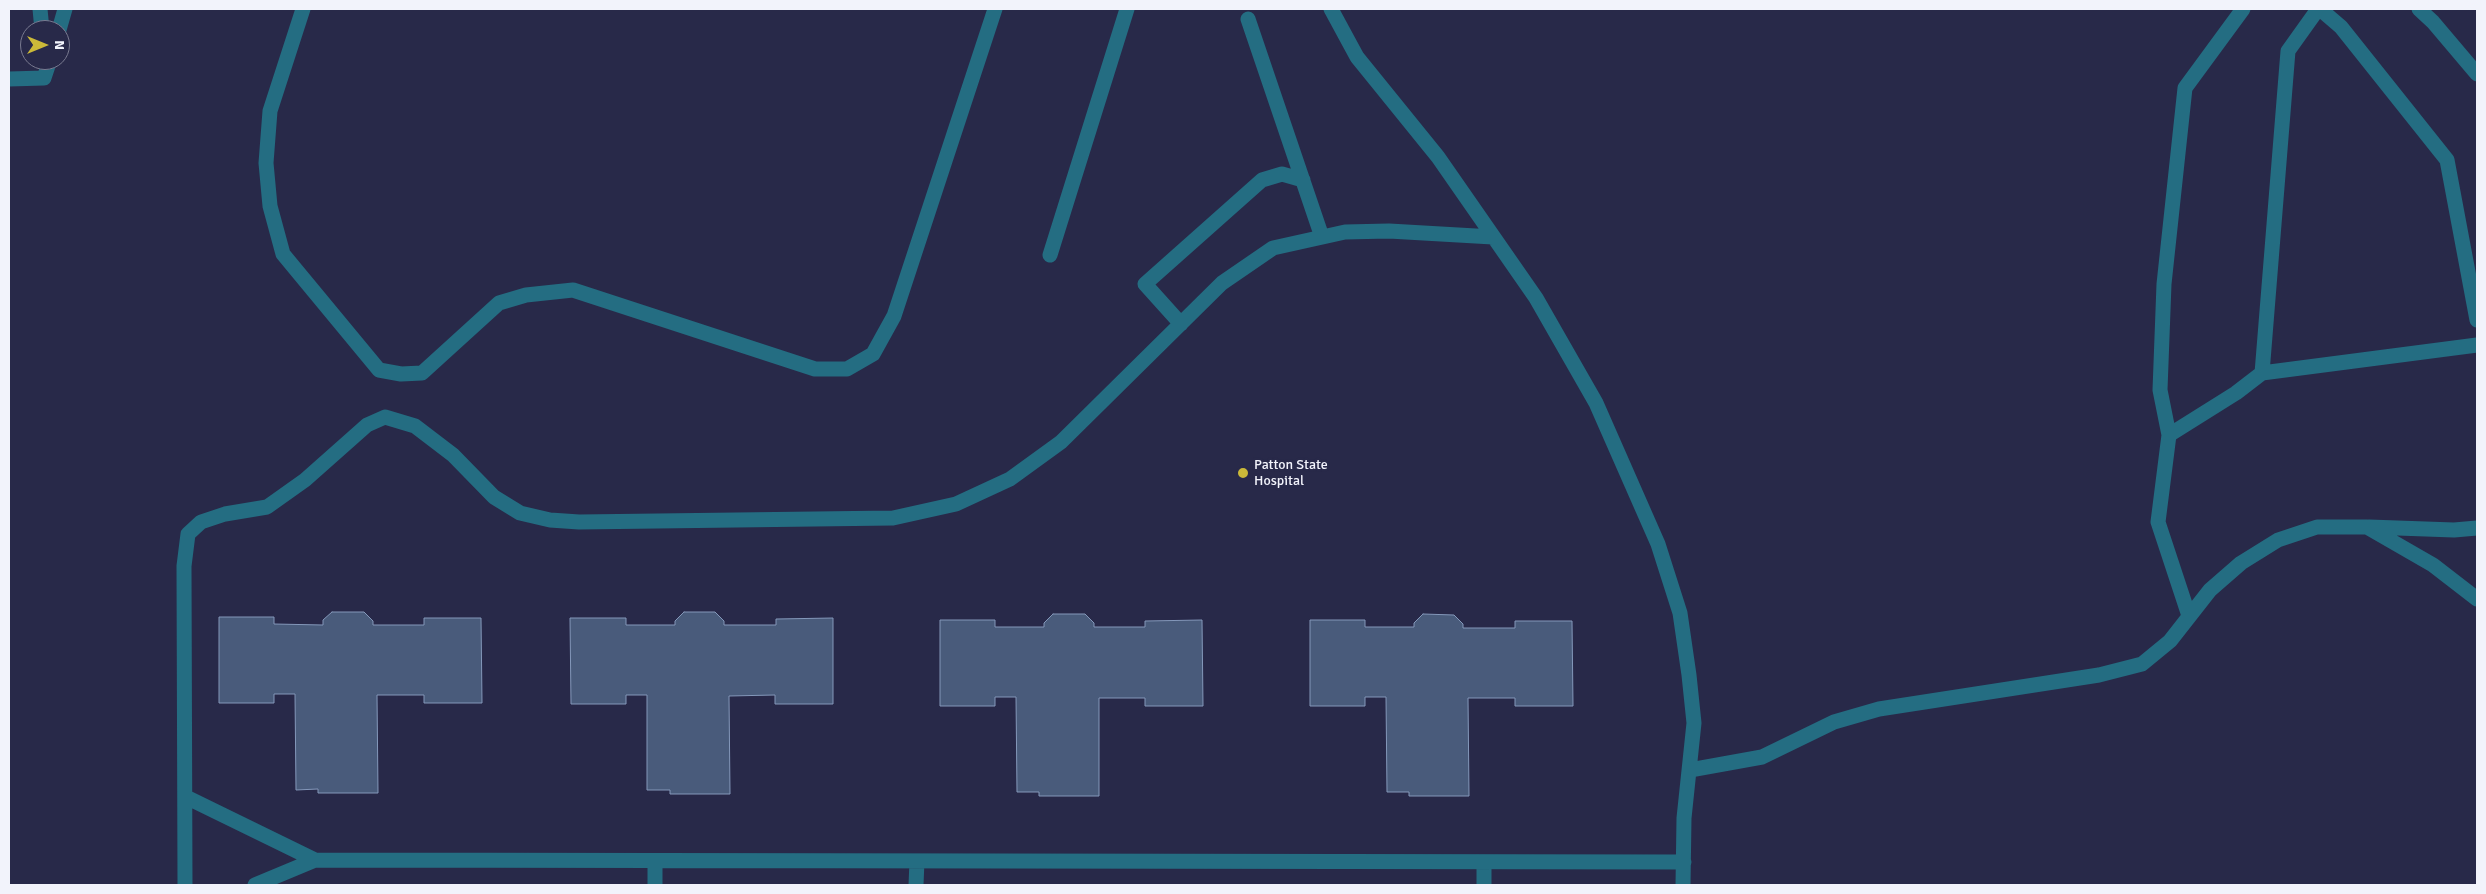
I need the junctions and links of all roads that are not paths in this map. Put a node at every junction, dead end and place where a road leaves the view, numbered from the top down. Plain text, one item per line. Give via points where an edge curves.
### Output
1 (303, 9) edge
2 (994, 9) edge
3 (1127, 9) edge
4 (1332, 9) edge
5 (2243, 9) edge
6 (2319, 9) edge
7 (2418, 9) edge
8 (1248, 19) dead end
9 (44, 70) edge
10 (47, 70) edge
11 (2477, 74) edge
12 (44, 78) junction
13 (9, 79) edge
14 (1302, 180) junction
15 (1322, 237) junction
16 (1493, 237) junction
17 (1050, 255) dead end
18 (2477, 320) edge
19 (1180, 324) junction
20 (2477, 345) edge
21 (2262, 373) junction
22 (2168, 435) junction
23 (2367, 527) junction
24 (2477, 528) edge
25 (2477, 599) edge
26 (2189, 616) junction
27 (1690, 770) junction
28 (186, 797) junction
29 (314, 860) junction
30 (656, 861) junction
31 (917, 861) junction
32 (1484, 862) junction
33 (1684, 862) junction
34 (185, 885) edge
35 (255, 885) edge
36 (655, 885) edge
37 (916, 885) edge
38 (1484, 885) edge
39 (1684, 885) edge

1 - 2 street via 270,111 266,163 270,206 283,254 378,370 401,374 422,372 499,303 526,295 573,290 814,369 847,369 872,354 894,316
3 - 17 street
4 - 16 street via 1357,57 1438,157
5 - 22 street via 2185,88 2164,284 2160,390
6 - 18 street via 2341,27 2447,160
6 - 21 street via 2288,51
7 - 11 street
8 - 14 street
9 - 12 street
10 - 12 street
12 - 13 street
14 - 15 street
14 - 19 street via 1282,174 1262,180 1145,284
15 - 16 street via 1345,232 1389,231
15 - 19 street via 1273,248 1222,283
16 - 27 street via 1536,298 1596,403 1658,544 1680,613 1690,675 1694,723
19 - 28 street via 1061,442 1010,479 956,504 893,518 550,520 520,513 494,497 453,455 415,426 385,417 367,425 305,480 267,507 201,522 188,534 184,566
20 - 21 street
21 - 22 street
22 - 26 street via 2158,522
23 - 24 street
23 - 25 street via 2433,566
23 - 26 street via 2318,527 2278,540 2216,584
26 - 27 street via 2170,641 2142,664 2099,675 1879,709 1834,722 1762,757
27 - 33 street via 1684,818
28 - 29 street
28 - 34 street
29 - 30 street
29 - 35 street
30 - 31 street
30 - 36 street
31 - 32 street
31 - 37 street
32 - 33 street
32 - 38 street
33 - 39 street

